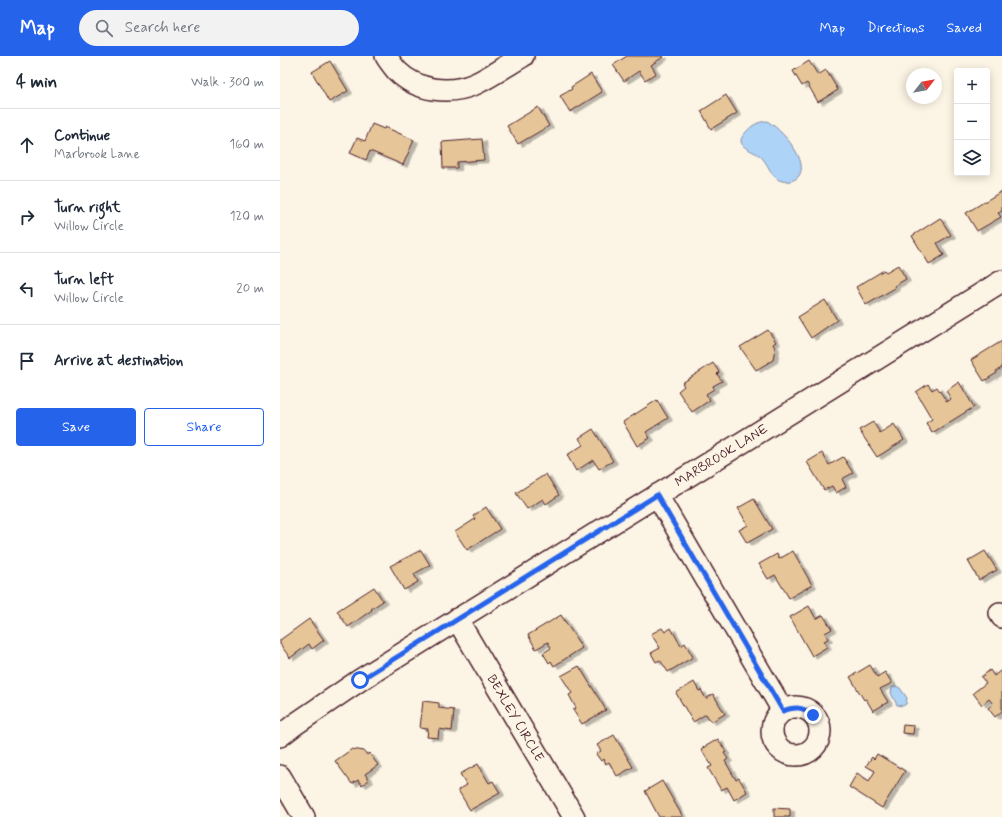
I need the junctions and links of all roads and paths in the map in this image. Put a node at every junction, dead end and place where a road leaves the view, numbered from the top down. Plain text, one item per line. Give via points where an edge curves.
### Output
1 (386, 56) edge
2 (523, 56) edge
3 (1002, 281) edge
4 (657, 495) junction
5 (457, 619) junction
6 (783, 711) dead end
7 (280, 736) edge
8 (280, 776) edge
9 (304, 817) edge
10 (574, 817) edge

1 - 2 street via 397,71 412,81 434,90 446,91 475,84
3 - 4 street, MARBROOK LANE
4 - 5 street, MARBROOK LANE
4 - 6 street
5 - 7 street, MARBROOK LANE via 360,680
5 - 10 street, BEXLEY CIRCLE
8 - 9 street

